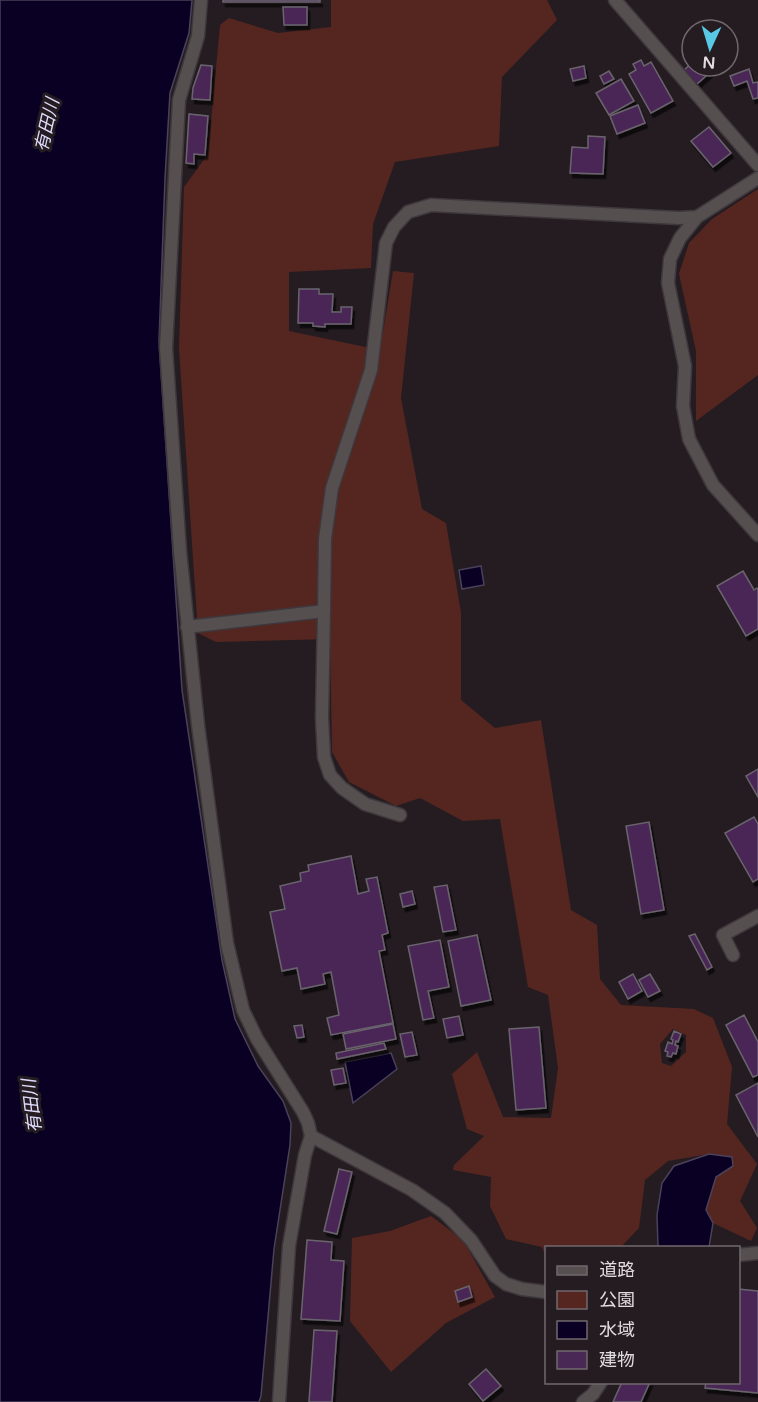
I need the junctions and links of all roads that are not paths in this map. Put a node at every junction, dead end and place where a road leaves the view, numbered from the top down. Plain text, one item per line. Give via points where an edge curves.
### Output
1 (201, 0) edge
2 (615, 0) edge
3 (758, 165) edge
4 (758, 178) edge
5 (697, 217) junction
6 (758, 535) edge
7 (324, 611) junction
8 (187, 627) junction
9 (400, 815) dead end
10 (758, 916) edge
11 (733, 955) dead end
12 (311, 1136) junction
13 (758, 1253) edge
14 (740, 1255) edge
15 (545, 1292) edge
16 (600, 1384) edge
17 (279, 1402) edge
18 (583, 1402) edge

1 - 8 street via 198,36 179,100 166,348
2 - 3 street
4 - 5 street
5 - 6 street via 670,259 668,283 685,366 683,406 689,438 713,484
5 - 7 street via 431,205 408,212 386,243 370,370 332,488 325,539
7 - 8 street
7 - 9 street via 322,718 324,757 330,775 365,804
8 - 12 street via 227,943 243,1010 256,1039 303,1112
10 - 11 street via 723,935
12 - 15 street via 412,1190 445,1213 471,1240 495,1276 506,1284
12 - 17 street via 289,1246
13 - 14 street
16 - 18 street

